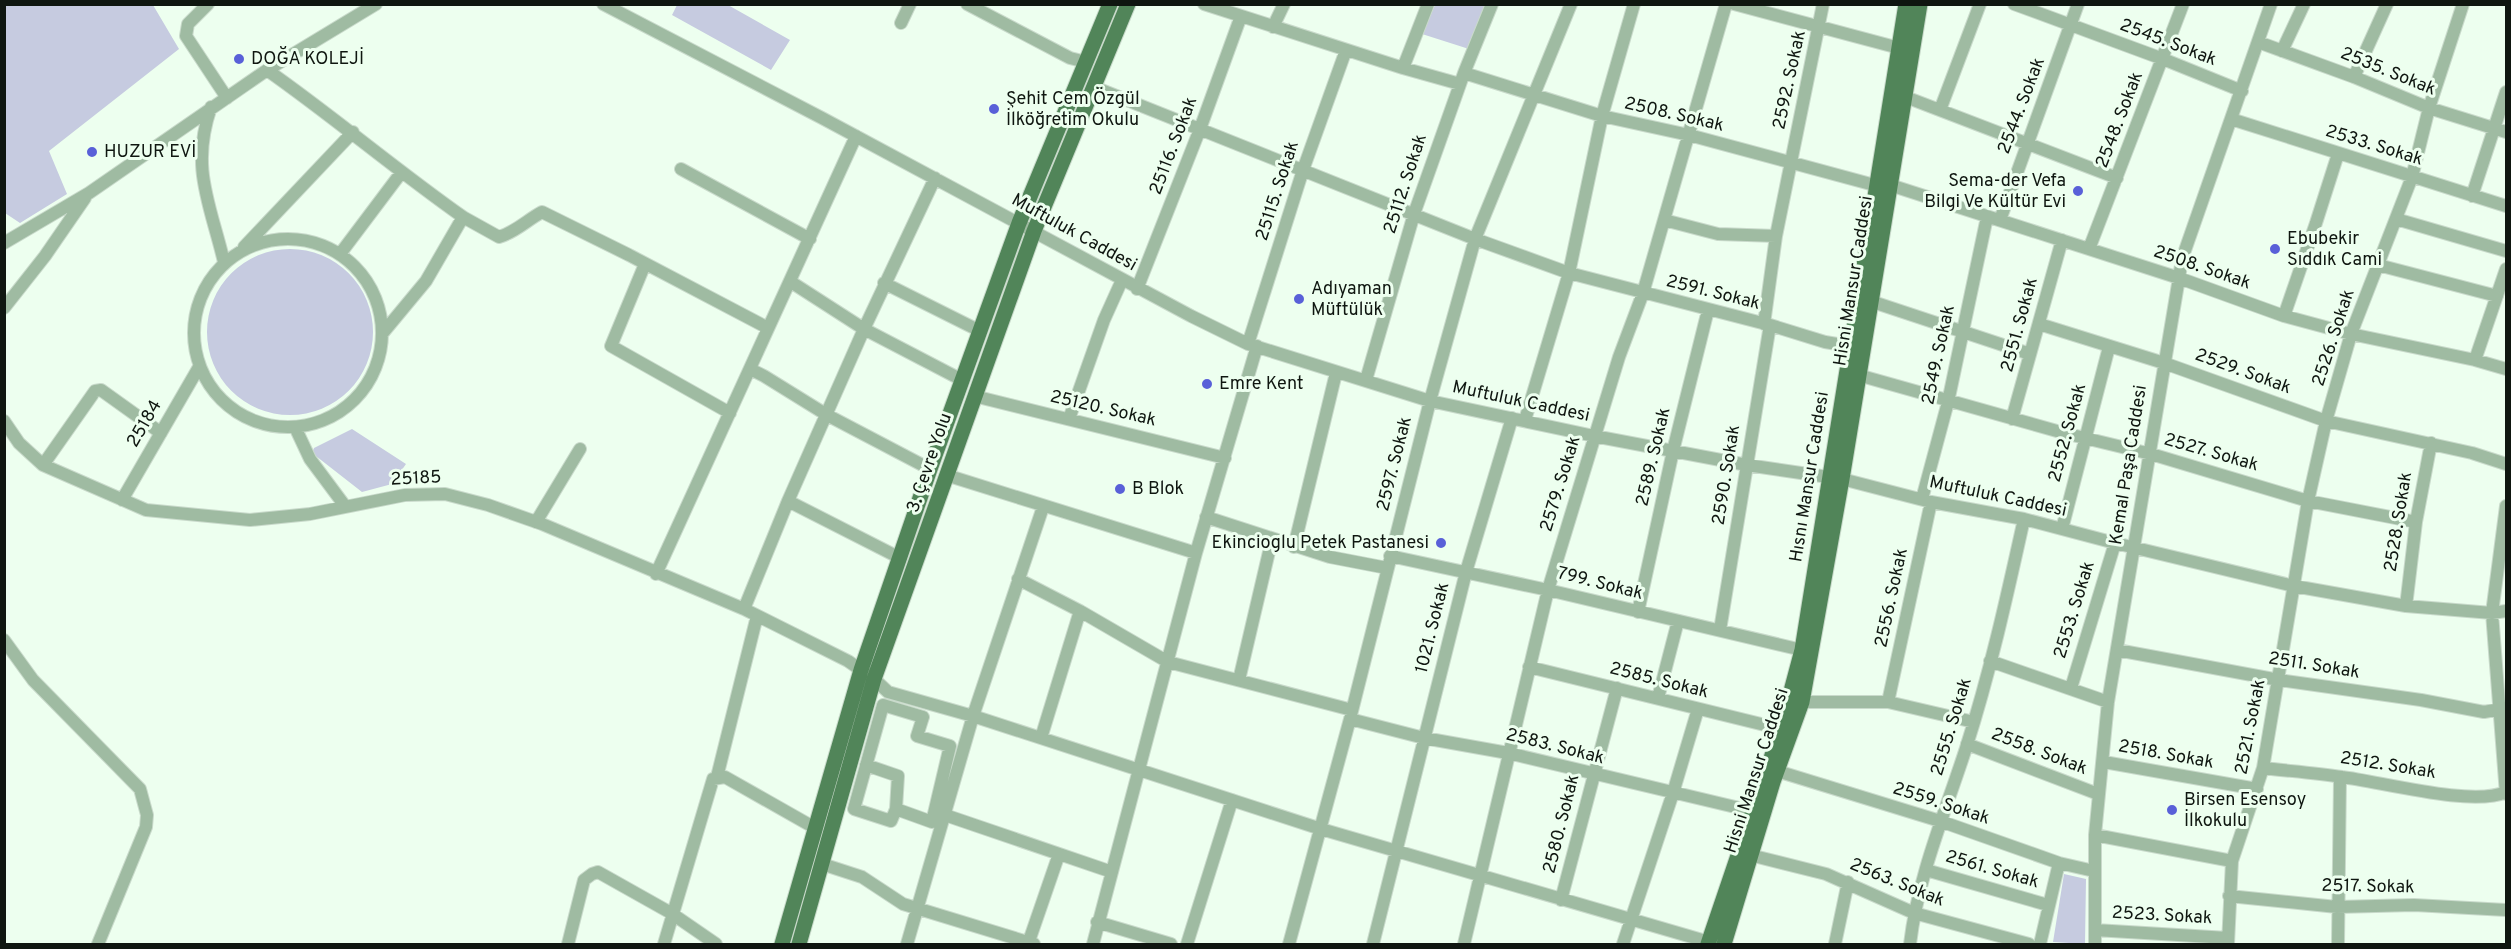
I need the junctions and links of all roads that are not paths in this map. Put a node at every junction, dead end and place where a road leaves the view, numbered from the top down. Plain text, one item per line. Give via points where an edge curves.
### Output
1 (208, 4) edge
2 (376, 4) edge
3 (603, 4) edge
4 (910, 4) edge
5 (967, 4) edge
6 (1110, 4) edge
7 (1128, 4) edge
8 (1204, 4) edge
9 (1284, 4) edge
10 (1428, 4) edge
11 (1492, 4) edge
12 (1570, 4) edge
13 (1634, 4) edge
14 (1726, 4) edge
15 (1734, 4) edge
16 (1823, 4) edge
17 (1906, 4) edge
18 (1920, 4) edge
19 (1980, 4) edge
20 (2013, 4) edge
21 (2078, 4) edge
22 (2183, 4) edge
23 (2271, 4) edge
24 (2304, 4) edge
25 (2387, 4) edge
26 (2463, 4) edge
27 (1241, 16) junction
28 (901, 23) dead end
29 (1820, 26) junction
30 (2072, 26) junction
31 (1273, 27) junction
32 (2258, 42) junction
33 (1899, 48) junction
34 (1346, 50) junction
35 (2283, 51) junction
36 (2163, 59) junction
37 (1086, 62) junction
38 (1403, 68) junction
39 (267, 70) junction
40 (2354, 77) junction
41 (1462, 78) junction
42 (1094, 87) junction
43 (2242, 91) junction
44 (2506, 92) edge
45 (1532, 94) junction
46 (1903, 96) junction
47 (227, 98) junction
48 (211, 107) junction
49 (2429, 108) junction
50 (1940, 110) junction
51 (1602, 116) junction
52 (2231, 119) junction
53 (2494, 127) junction
54 (1200, 129) junction
55 (353, 132) junction
56 (2506, 132) edge
57 (1689, 135) junction
58 (856, 136) junction
59 (2027, 143) junction
60 (2337, 154) junction
61 (1790, 163) junction
62 (681, 169) dead end
63 (1303, 170) junction
64 (401, 173) junction
65 (2412, 177) junction
66 (935, 178) junction
67 (2117, 178) junction
68 (1884, 186) junction
69 (89, 193) junction
70 (2472, 196) junction
71 (2506, 206) edge
72 (1414, 214) junction
73 (463, 217) junction
74 (1994, 219) junction
75 (2396, 219) junction
76 (1664, 220) junction
77 (1019, 223) junction
78 (1034, 231) junction
79 (1776, 236) junction
80 (810, 239) junction
81 (1475, 239) junction
82 (2062, 240) junction
83 (4, 243) edge
84 (2089, 249) junction
85 (241, 250) junction
86 (2506, 251) edge
87 (340, 254) junction
88 (225, 262) junction
89 (645, 264) junction
90 (2378, 265) junction
91 (2506, 269) edge
92 (1569, 273) junction
93 (2179, 278) junction
94 (1122, 280) junction
95 (791, 282) junction
96 (884, 283) junction
97 (1137, 288) junction
98 (1643, 293) junction
99 (2497, 296) junction
100 (1870, 301) junction
101 (4, 308) edge
102 (1708, 310) junction
103 (2284, 316) junction
104 (2038, 324) junction
105 (1767, 325) junction
106 (768, 328) junction
107 (864, 329) junction
108 (980, 331) junction
109 (1963, 331) junction
110 (382, 334) junction
111 (2351, 334) junction
112 (1252, 345) junction
113 (1849, 346) junction
114 (2109, 347) junction
115 (2030, 354) junction
116 (2475, 360) junction
117 (2164, 363) junction
118 (199, 367) junction
119 (750, 369) junction
120 (2506, 369) edge
121 (1336, 373) junction
122 (1858, 375) junction
123 (962, 380) junction
124 (1366, 380) junction
125 (974, 396) junction
126 (1430, 401) junction
127 (1948, 402) junction
128 (730, 413) junction
129 (827, 415) junction
130 (1512, 418) junction
131 (1069, 419) junction
132 (2012, 419) junction
133 (1526, 420) junction
134 (2326, 421) junction
135 (6, 427) edge
136 (295, 427) junction
137 (161, 433) junction
138 (1594, 436) junction
139 (2085, 438) junction
140 (2431, 443) junction
141 (580, 449) dead end
142 (1673, 451) junction
143 (2151, 454) junction
144 (1225, 458) junction
145 (2506, 464) edge
146 (43, 465) junction
147 (1747, 465) junction
148 (930, 469) junction
149 (946, 475) junction
150 (1836, 478) junction
151 (122, 500) junction
152 (1926, 500) junction
153 (788, 501) junction
154 (2308, 501) junction
155 (2506, 506) edge
156 (345, 507) junction
157 (1043, 507) junction
158 (1206, 517) junction
159 (2024, 519) junction
160 (536, 522) junction
161 (2416, 522) junction
162 (2062, 529) junction
163 (1272, 539) junction
164 (2115, 543) junction
165 (1294, 546) junction
166 (2134, 547) junction
167 (1196, 553) junction
168 (900, 558) junction
169 (1388, 562) junction
170 (1466, 572) junction
171 (656, 574) junction
172 (1018, 579) junction
173 (2294, 586) junction
174 (1548, 590) junction
175 (2406, 606) junction
176 (744, 609) junction
177 (1080, 611) junction
178 (2506, 611) edge
179 (1638, 612) junction
180 (2492, 613) junction
181 (757, 616) junction
182 (1678, 621) junction
183 (1720, 630) junction
184 (4, 640) edge
185 (1802, 650) junction
186 (2117, 650) junction
187 (1990, 661) junction
188 (1168, 662) junction
189 (1529, 668) junction
190 (861, 670) junction
191 (874, 679) junction
192 (2279, 680) junction
193 (1239, 681) junction
194 (1617, 688) junction
195 (2071, 688) junction
196 (1658, 699) junction
197 (1802, 702) junction
198 (1888, 702) junction
199 (2108, 702) junction
200 (2504, 708) edge
201 (1698, 709) junction
202 (1351, 715) junction
203 (973, 716) junction
204 (1974, 722) junction
205 (1781, 729) junction
206 (1041, 738) junction
207 (1424, 738) junction
208 (1967, 744) junction
209 (1508, 753) junction
210 (2104, 762) junction
211 (866, 765) junction
212 (2263, 768) junction
213 (1139, 770) junction
214 (1777, 771) junction
215 (951, 773) junction
216 (1594, 775) junction
217 (717, 777) junction
218 (2340, 777) junction
219 (2257, 789) junction
220 (2506, 792) edge
221 (1673, 793) junction
222 (2098, 794) junction
223 (1232, 800) junction
224 (896, 810) junction
225 (1752, 811) junction
226 (945, 814) junction
227 (1940, 821) junction
228 (815, 828) junction
229 (1321, 829) junction
230 (2095, 835) junction
231 (1395, 850) junction
232 (1059, 854) junction
233 (1750, 855) junction
234 (2232, 861) junction
235 (2059, 863) junction
236 (822, 864) junction
237 (1926, 870) junction
238 (2094, 871) junction
239 (1112, 872) junction
240 (1480, 875) junction
241 (1848, 882) junction
242 (2229, 896) junction
243 (1562, 900) junction
244 (2048, 905) junction
245 (2337, 907) junction
246 (918, 909) junction
247 (2506, 910) edge
248 (671, 913) junction
249 (1914, 913) junction
250 (1632, 921) junction
251 (1097, 922) junction
252 (2095, 930) junction
253 (2228, 941) edge
254 (1030, 944) edge
255 (1714, 944) edge
256 (98, 945) edge
257 (568, 945) edge
258 (663, 945) edge
259 (716, 945) edge
260 (782, 945) edge
261 (799, 945) edge
262 (907, 945) edge
263 (1093, 945) edge
264 (1171, 945) edge
265 (1187, 945) edge
266 (1289, 945) edge
267 (1373, 945) edge
268 (1464, 945) edge
269 (1623, 945) edge
270 (1835, 945) edge
271 (1910, 945) edge
272 (2029, 945) edge
273 (2040, 945) edge
274 (2095, 945) edge
275 (2338, 945) edge

1 - 47 street via 189,24 186,36
2 - 39 street
3 - 58 street, Muftuluk Caddesi
4 - 28 street
5 - 37 street via 1070,58
6 - 37 main road, 3. Çevre Yolu
7 - 42 main road, 3. Çevre Yolu
8 - 27 street, 2508. Sokak
9 - 31 street
10 - 38 street
11 - 41 street, 25112. Sokak
12 - 45 street, 2597. Sokak
13 - 51 street
14 - 57 street, 2579. Sokak
15 - 29 street
16 - 29 street, 2592. Sokak
17 - 33 main road, Hısnı Mansur Caddesi
18 - 46 main road, Hisni Mansur Caddesi
19 - 50 street
20 - 30 street, 2545. Sokak
21 - 30 street, 2544. Sokak
22 - 36 street, 2548. Sokak
23 - 32 street, Kemal Paşa Caddesi
24 - 35 street
25 - 40 street
26 - 49 street, 2526. Sokak
27 - 31 street, 2508. Sokak
27 - 54 street, 25116. Sokak
29 - 33 street
29 - 61 street, 2592. Sokak
30 - 36 street, 2545. Sokak
30 - 59 street, 2544. Sokak
31 - 34 street, 2508. Sokak
32 - 35 street, 2535. Sokak
32 - 43 street, Kemal Paşa Caddesi
33 - 68 main road, Hısnı Mansur Caddesi
34 - 38 street, 2508. Sokak
34 - 63 street, 25115. Sokak
35 - 40 street, 2535. Sokak
36 - 43 street, 2545. Sokak
36 - 67 street, 2548. Sokak
37 - 77 main road, 3. Çevre Yolu
38 - 41 street, 2508. Sokak
39 - 47 street
39 - 55 street
40 - 49 street, 2535. Sokak
41 - 45 street, 2508. Sokak
41 - 72 street, 25112. Sokak
42 - 54 street, 2591. Sokak
42 - 78 main road, 3. Çevre Yolu
43 - 52 street, Kemal Paşa Caddesi
44 - 53 street
45 - 51 street, 2508. Sokak
45 - 81 street, 2597. Sokak
46 - 50 street
46 - 68 main road, Hisni Mansur Caddesi
47 - 48 street
48 - 69 street
48 - 88 street via 202,138 200,169
49 - 53 street, 2535. Sokak
49 - 65 street, 2526. Sokak
50 - 59 street
51 - 57 street, 2508. Sokak
51 - 92 street
52 - 60 street, 2533. Sokak
52 - 93 street, Kemal Paşa Caddesi via 2182,259
53 - 56 street, 2535. Sokak
53 - 70 street
54 - 63 street, 2591. Sokak
54 - 97 street, 25116. Sokak
55 - 64 street
55 - 85 street
57 - 61 street, 2508. Sokak
57 - 76 street, 2579. Sokak
58 - 66 street, Muftuluk Caddesi
58 - 80 street
59 - 67 street
59 - 74 street, 2544. Sokak
60 - 65 street, 2533. Sokak
60 - 103 street
61 - 68 street, 2508. Sokak
61 - 79 street, 2592. Sokak
62 - 80 street
63 - 72 street, 2591. Sokak
63 - 112 street, 25115. Sokak
64 - 73 street
64 - 87 street
65 - 70 street, 2533. Sokak
65 - 75 street, 2526. Sokak
66 - 77 street, Muftuluk Caddesi
66 - 96 street
67 - 84 street, 2548. Sokak
68 - 74 street, 2508. Sokak
68 - 100 main road, Hisni Mansur Caddesi
68 - 113 main road, Hısnı Mansur Caddesi
69 - 83 street
69 - 101 street
70 - 71 street, 2533. Sokak
72 - 81 street, 2591. Sokak
72 - 124 street, 25112. Sokak
73 - 89 street via 499,237 513,233 542,212
73 - 110 street via 426,281
74 - 82 street, 2508. Sokak
74 - 109 street, 2549. Sokak
75 - 86 street
75 - 90 street, 2526. Sokak
76 - 79 street via 1718,234
76 - 98 street, 2579. Sokak
77 - 78 street, Muftuluk Caddesi
77 - 108 main road, 3. Çevre Yolu
78 - 94 street, Muftuluk Caddesi
78 - 125 main road, 3. Çevre Yolu
79 - 105 street, 2590. Sokak
80 - 95 street
81 - 92 street, 2591. Sokak
81 - 126 street, 2597. Sokak
82 - 84 street, 2508. Sokak
82 - 104 street, 2551. Sokak
84 - 93 street, 2508. Sokak
85 - 87 street via 291,238 317,243
85 - 88 street
87 - 110 street via 371,289
88 - 118 street via 201,307 195,356
89 - 106 street
89 - 128 street via 611,346
90 - 99 street
90 - 111 street, 2526. Sokak
91 - 99 street
92 - 98 street, 2591. Sokak
92 - 133 street
93 - 103 street, 2508. Sokak
93 - 117 street, Kemal Paşa Caddesi
94 - 97 street, Muftuluk Caddesi
94 - 131 street
95 - 106 street
95 - 107 street
96 - 107 street
96 - 108 street
97 - 112 street, Muftuluk Caddesi
98 - 102 street, 2591. Sokak
98 - 138 street, 2579. Sokak
99 - 116 street
100 - 109 street
100 - 122 main road, Hisni Mansur Caddesi
102 - 105 street, 2591. Sokak
102 - 142 street, 2589. Sokak
103 - 111 street, 2508. Sokak
104 - 114 street, 2529. Sokak
104 - 115 street, 2551. Sokak
105 - 113 street, 2591. Sokak
105 - 147 street, 2590. Sokak
106 - 119 street
107 - 123 street
107 - 129 street
108 - 123 main road, 3. Çevre Yolu
109 - 115 street
109 - 127 street, 2549. Sokak
110 - 136 street via 377,362 365,387 346,407 322,421
111 - 116 street, 2508. Sokak
111 - 134 street, 2526. Sokak
112 - 121 street, Muftuluk Caddesi
112 - 144 street, 25115. Sokak
113 - 150 main road, Hısnı Mansur Caddesi
114 - 117 street, 2529. Sokak
114 - 139 street, 2552. Sokak
115 - 132 street, 2551. Sokak
116 - 120 street, 2508. Sokak
117 - 134 street, 2529. Sokak
117 - 143 street, Kemal Paşa Caddesi
118 - 136 street via 214,393 237,413 264,424
118 - 137 street, 25184
119 - 128 street
119 - 129 street
121 - 124 street, Muftuluk Caddesi
121 - 165 street
122 - 127 street, 2527. Sokak
122 - 150 main road, Hisni Mansur Caddesi
123 - 148 main road, 3. Çevre Yolu
124 - 126 street, Muftuluk Caddesi
125 - 131 street, 25120. Sokak
125 - 149 main road, 3. Çevre Yolu
126 - 130 street, Muftuluk Caddesi
126 - 169 street, 2597. Sokak
127 - 132 street, 2527. Sokak
127 - 152 street, 2549. Sokak
128 - 171 street
129 - 148 street
129 - 153 street
130 - 133 street, Muftuluk Caddesi
130 - 170 street, 1021. Sokak
131 - 144 street, 25120. Sokak
132 - 139 street, 2527. Sokak
133 - 138 street, Muftuluk Caddesi
134 - 140 street, 2529. Sokak
134 - 154 street, 2526. Sokak
135 - 146 street, 25185
136 - 156 street via 310,459
137 - 146 street via 101,390 95,391
137 - 151 street, 25184
138 - 142 street, Muftuluk Caddesi
138 - 174 street, 2579. Sokak
139 - 143 street, 2527. Sokak
139 - 162 street, 2552. Sokak
140 - 145 street, 2529. Sokak
140 - 161 street, 2528. Sokak
141 - 160 street
142 - 147 street, Muftuluk Caddesi
142 - 179 street, 2589. Sokak
143 - 154 street, 2527. Sokak
143 - 166 street, Kemal Paşa Caddesi
144 - 158 street, 25115. Sokak
146 - 151 street, 25185
147 - 150 street, Muftuluk Caddesi
147 - 183 street, 2590. Sokak
148 - 168 main road, 3. Çevre Yolu
149 - 157 street
149 - 191 main road, 3. Çevre Yolu
150 - 152 street, Muftuluk Caddesi
150 - 185 main road, Hısnı Mansur Caddesi
150 - 197 main road, Hisni Mansur Caddesi
151 - 156 street, 25185 via 146,510 250,520
152 - 159 street, Muftuluk Caddesi
152 - 198 street, 2556. Sokak
153 - 168 street
153 - 176 street
154 - 161 street, 2527. Sokak
154 - 173 street, 2526. Sokak
155 - 180 street
156 - 160 street, 25185 via 405,495 445,494
157 - 167 street
157 - 172 street
158 - 163 street, 799. Sokak
158 - 167 street, 25115. Sokak
159 - 162 street, Muftuluk Caddesi
159 - 187 street, 2555. Sokak
160 - 171 street, 25185
161 - 175 street, 2528. Sokak
162 - 164 street, Muftuluk Caddesi
163 - 165 street, 799. Sokak
163 - 193 street
164 - 166 street, Muftuluk Caddesi
164 - 195 street, 2553. Sokak
165 - 169 street, 799. Sokak via 1330,557
166 - 173 street, Muftuluk Caddesi
166 - 186 street, Kemal Paşa Caddesi
167 - 188 street, 25115. Sokak
168 - 190 main road, 3. Çevre Yolu
169 - 170 street, 799. Sokak
169 - 202 street, 2597. Sokak
170 - 174 street, 799. Sokak
170 - 207 street, 1021. Sokak
171 - 176 street, 25185
172 - 177 street, 2583. Sokak
172 - 203 street
173 - 175 street, Muftuluk Caddesi
173 - 192 street, 2521. Sokak
174 - 179 street, 799. Sokak
174 - 189 street, 2579. Sokak
175 - 180 street, Muftuluk Caddesi
176 - 181 street, 25185
177 - 188 street, 2583. Sokak
177 - 206 street
178 - 180 street, Muftuluk Caddesi
179 - 182 street, 799. Sokak
180 - 200 street
181 - 190 street, 25185
181 - 217 street
182 - 183 street, 799. Sokak
182 - 196 street
183 - 185 street, 799. Sokak
184 - 256 street via 33,680 140,789 146,827
185 - 205 main road, Hısnı Mansur Caddesi
186 - 192 street, 2511. Sokak
186 - 199 street, Kemal Paşa Caddesi
187 - 195 street
187 - 204 street, 2555. Sokak
188 - 193 street, 2583. Sokak
188 - 213 street, 25115. Sokak
189 - 194 street, 2585. Sokak
189 - 209 street, 2579. Sokak
190 - 191 street, 25185
190 - 228 main road, 3. Çevre Yolu
191 - 203 street, 25185 via 888,692
191 - 236 main road, 3. Çevre Yolu
192 - 200 street, 2511. Sokak via 2484,712
192 - 212 street, 2521. Sokak
193 - 202 street, 2583. Sokak
194 - 196 street, 2585. Sokak
194 - 216 street, 2580. Sokak
195 - 199 street
196 - 201 street, 2585. Sokak
197 - 198 street
197 - 214 main road, Hisni Mansur Caddesi
198 - 204 street
199 - 210 street, Kemal Paşa Caddesi
200 - 220 street
201 - 205 street, 2585. Sokak
201 - 221 street
202 - 207 street, 2583. Sokak
202 - 229 street, 2597. Sokak
203 - 206 street, 25185
203 - 215 street
204 - 208 street, 2555. Sokak
205 - 225 main road, Hısnı Mansur Caddesi
206 - 213 street, 25185
207 - 209 street, 2583. Sokak
207 - 231 street, 1021. Sokak
208 - 222 street, 2558. Sokak
208 - 227 street, 2555. Sokak
209 - 216 street, 2583. Sokak
209 - 240 street, 2579. Sokak
210 - 219 street, 2518. Sokak
210 - 222 street, Kemal Paşa Caddesi
211 - 215 street via 883,705 923,717 916,736 950,746
211 - 224 street via 898,776
211 - 224 street via 854,809 891,821
212 - 218 street, 2512. Sokak
212 - 219 street, 2521. Sokak
213 - 223 street, 25185
213 - 239 street, 25115. Sokak
214 - 227 street, 2559. Sokak
214 - 233 main road, Hisni Mansur Caddesi
215 - 224 street via 932,822
215 - 226 street
216 - 221 street, 2583. Sokak
216 - 243 street, 2580. Sokak
217 - 228 street via 725,777
217 - 248 street via 710,782
218 - 220 street, 2512. Sokak via 2463,797
218 - 245 street
219 - 234 street, 2521. Sokak
221 - 225 street, 2583. Sokak
221 - 250 street
222 - 230 street, Kemal Paşa Caddesi
223 - 229 street, 25185
223 - 265 street
225 - 255 main road, Hısnı Mansur Caddesi
226 - 232 street
226 - 246 street
227 - 235 street, 2559. Sokak
227 - 237 street, 2555. Sokak
228 - 260 main road, 3. Çevre Yolu
229 - 231 street, 25185
229 - 266 street, 2597. Sokak
230 - 234 street
230 - 238 street, Kemal Paşa Caddesi
231 - 240 street, 25185
231 - 267 street, 1021. Sokak
232 - 239 street
232 - 254 street
233 - 241 street, 2563. Sokak
233 - 255 main road, Hisni Mansur Caddesi
234 - 242 street, 2521. Sokak
235 - 238 street, 2559. Sokak
235 - 244 street
236 - 246 street via 861,877
236 - 261 main road, 3. Çevre Yolu
237 - 244 street, 2561. Sokak
237 - 249 street, 2555. Sokak
238 - 252 street, Kemal Paşa Caddesi
239 - 251 street, 25115. Sokak
240 - 243 street, 25185
240 - 268 street, 2579. Sokak
241 - 249 street, 2563. Sokak
241 - 270 street
242 - 245 street, 2517. Sokak
242 - 253 street, 2521. Sokak
243 - 250 street, 25185
244 - 273 street
245 - 247 street, 2517. Sokak via 2414,905
245 - 275 street
246 - 254 street
246 - 262 street
248 - 257 street via 598,872 584,880
248 - 258 street
248 - 259 street
249 - 271 street, 2555. Sokak
249 - 272 street, 2563. Sokak
250 - 255 street, 25185
250 - 269 street
251 - 263 street, 25115. Sokak
251 - 264 street
252 - 253 street, 2523. Sokak
252 - 274 street, Kemal Paşa Caddesi

